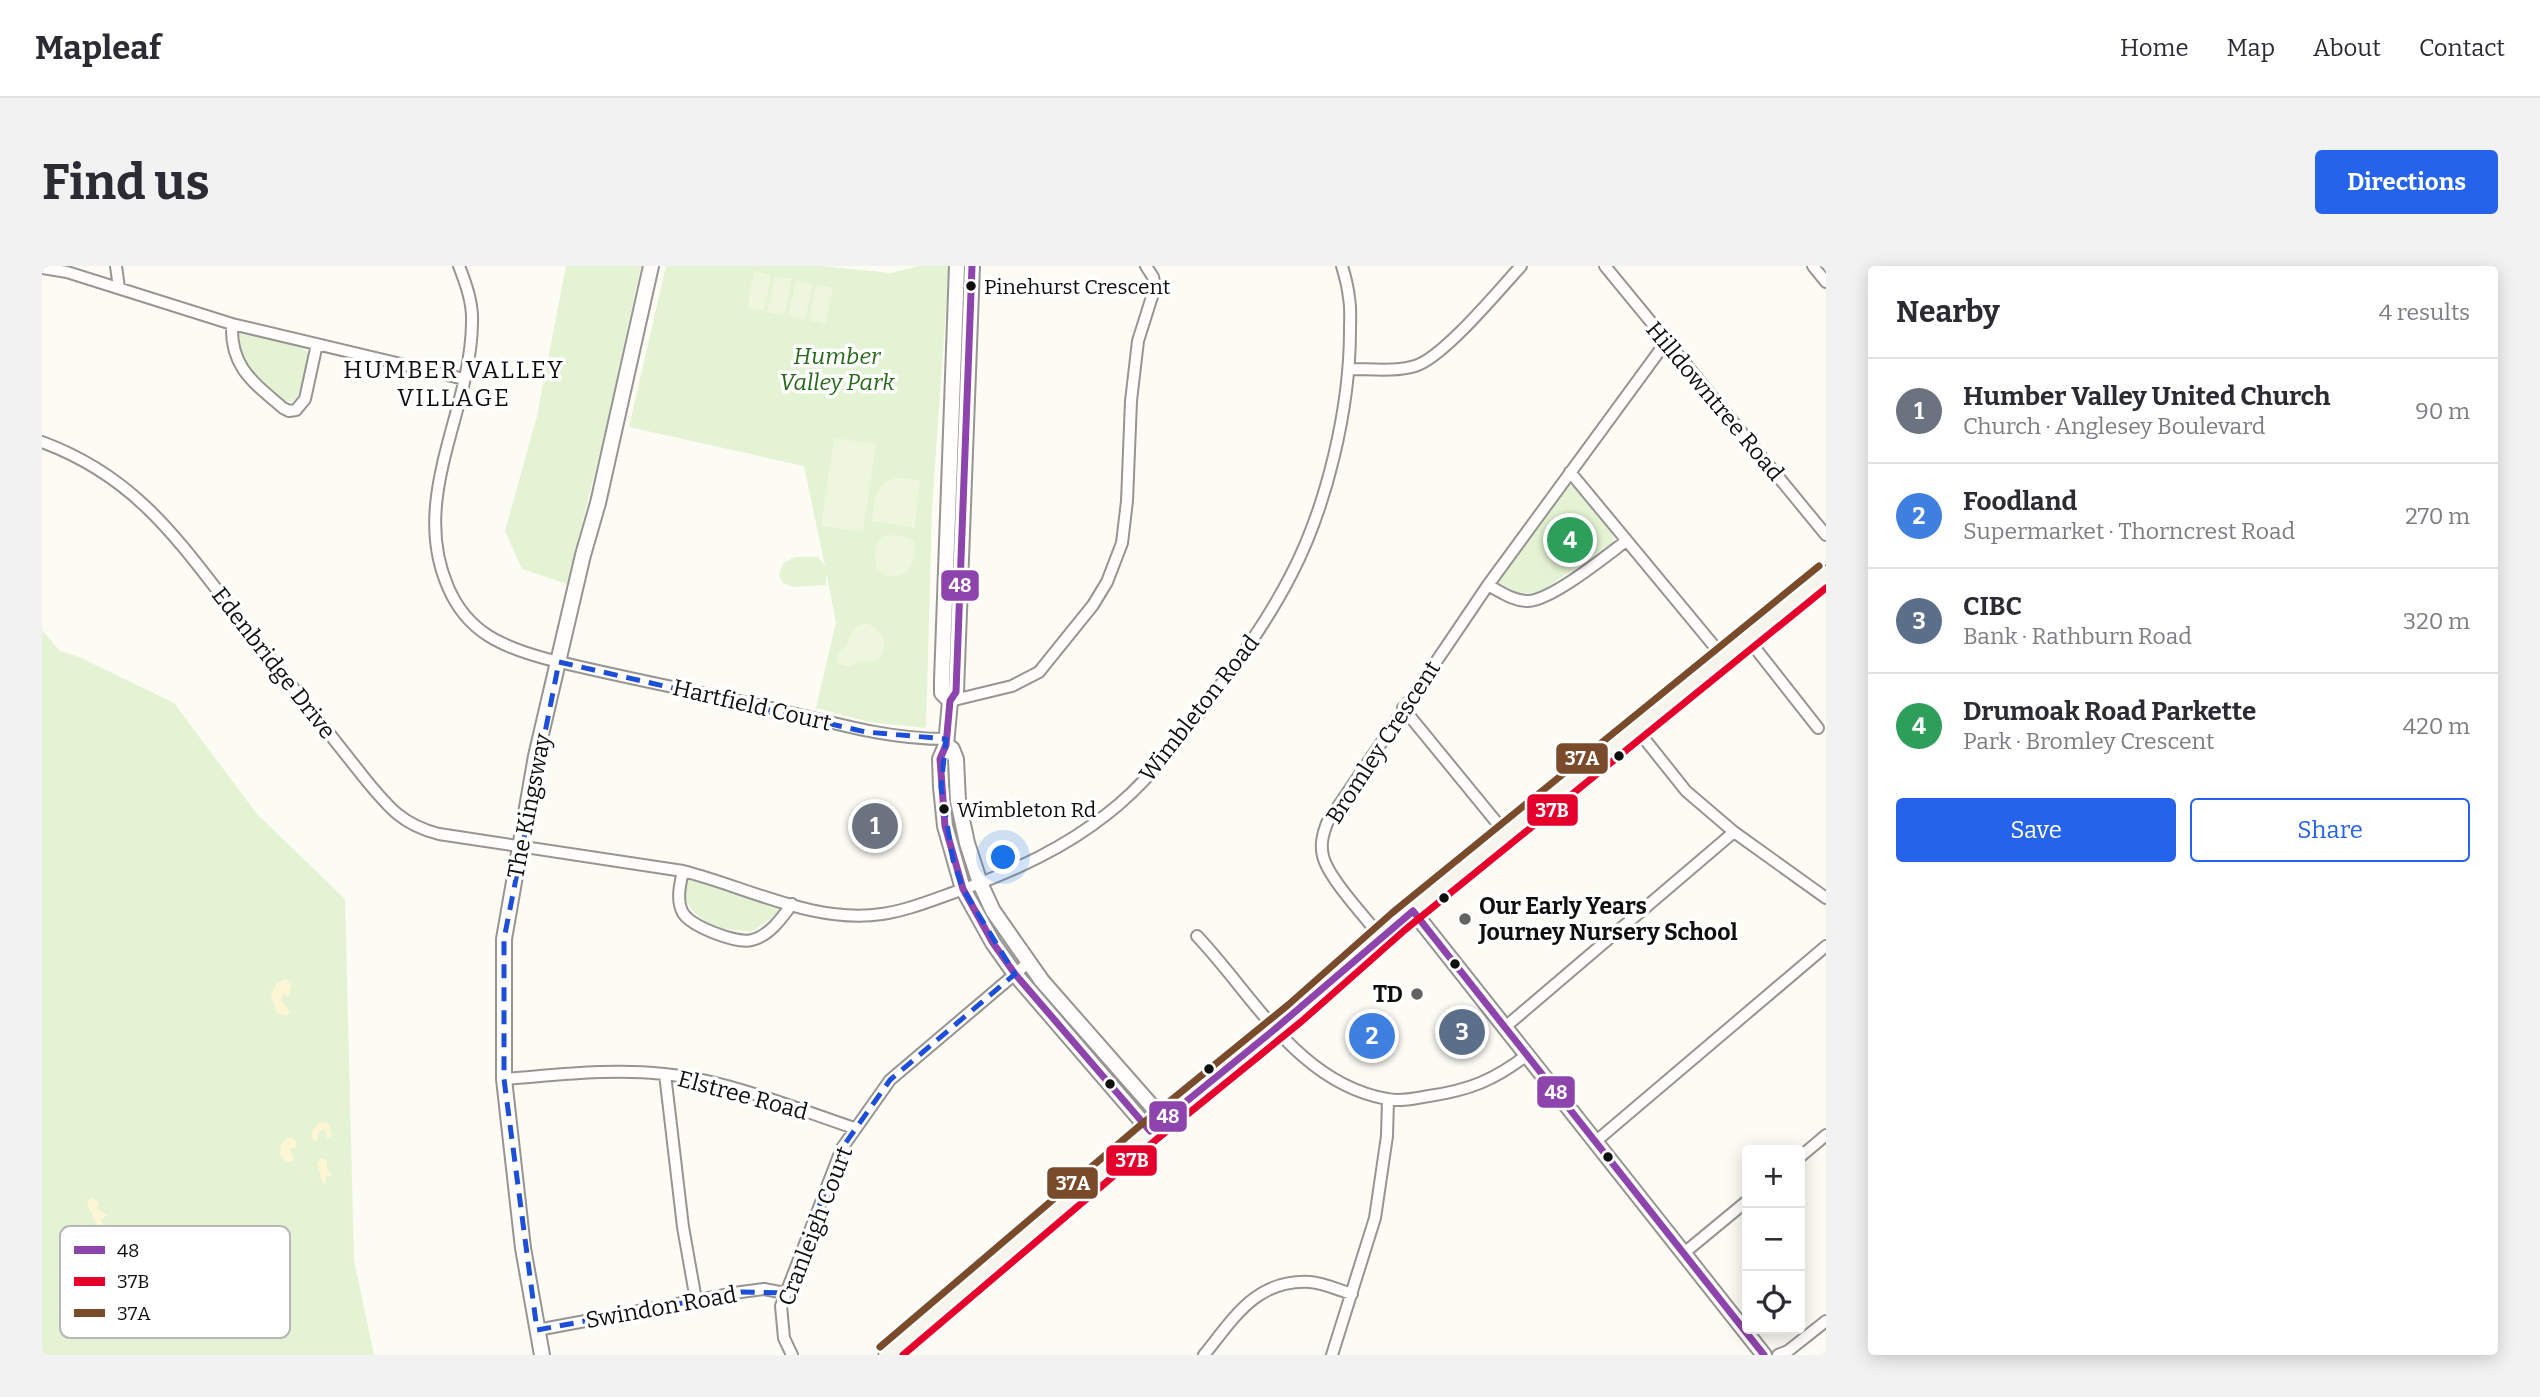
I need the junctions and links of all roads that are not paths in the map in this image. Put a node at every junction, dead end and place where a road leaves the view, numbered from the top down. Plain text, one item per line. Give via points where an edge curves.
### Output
1 (116, 266) edge
2 (459, 266) edge
3 (650, 266) edge
4 (957, 266) edge
5 (972, 266) edge
6 (1146, 266) edge
7 (1342, 266) edge
8 (1521, 266) edge
9 (1605, 266) edge
10 (1813, 266) edge
11 (42, 268) edge
12 (72, 269) edge
13 (1826, 282) edge
14 (119, 288) junction
15 (232, 324) junction
16 (1666, 342) junction
17 (317, 344) junction
18 (1350, 369) junction
19 (464, 380) junction
20 (42, 442) edge
21 (1570, 472) junction
22 (1826, 535) edge
23 (1626, 541) junction
24 (1826, 574) edge
25 (1488, 585) junction
26 (1748, 639) junction
27 (1724, 658) junction
28 (559, 662) junction
29 (950, 701) junction
30 (1403, 708) junction
31 (1634, 727) junction
32 (1818, 728) dead end
33 (946, 742) junction
34 (1734, 832) junction
35 (1507, 835) junction
36 (520, 848) junction
37 (683, 871) junction
38 (979, 883) junction
39 (963, 889) junction
40 (1826, 898) edge
41 (792, 904) junction
42 (1413, 911) junction
43 (1196, 936) dead end
44 (1381, 937) junction
45 (1826, 946) edge
46 (1028, 963) junction
47 (1015, 974) junction
48 (1504, 1028) junction
49 (1275, 1029) junction
50 (1527, 1055) junction
51 (665, 1074) junction
52 (505, 1079) junction
53 (1388, 1099) junction
54 (1164, 1120) junction
55 (854, 1128) junction
56 (1150, 1131) junction
57 (1826, 1135) edge
58 (1595, 1142) junction
59 (1805, 1153) edge
60 (1742, 1204) edge
61 (1684, 1253) junction
62 (785, 1293) junction
63 (1352, 1294) junction
64 (696, 1300) junction
65 (1826, 1321) edge
66 (537, 1330) junction
67 (542, 1355) edge
68 (792, 1355) edge
69 (887, 1355) edge
70 (1204, 1355) edge
71 (1332, 1355) edge
72 (1764, 1355) edge
73 (1779, 1355) edge

1 - 14 street
2 - 19 street, Hartfield Court via 472,320
3 - 28 street, The Kingsway
4 - 29 street via 942,681 942,693
5 - 29 street via 957,675
6 - 29 street via 1155,286 1136,352 1122,543 1107,582 1040,672 1012,686
7 - 18 street, Wimbleton Road via 1350,299
8 - 18 street via 1436,355 1416,366
9 - 16 street, Hilldowntree Road
10 - 13 street
11 - 12 street
12 - 14 street
14 - 15 street
15 - 17 street
15 - 17 street via 233,350 242,370 289,411 305,399
16 - 21 street, Bromley Crescent
16 - 22 street, Hilldowntree Road
17 - 19 street
18 - 38 street, Wimbleton Road via 1316,517 1292,574 1229,674 1166,757 1109,813 1037,860
19 - 28 street, Hartfield Court via 436,499 434,538 441,572 464,615 479,629 512,649
20 - 36 street, Edenbridge Drive via 80,458 114,480 163,521 390,809 422,830
21 - 23 street
21 - 25 street, Bromley Crescent
23 - 25 street via 1537,600 1510,597
23 - 27 street
24 - 26 main road
25 - 30 street, Bromley Crescent
26 - 27 main road
26 - 32 street
27 - 31 main road
28 - 33 street, Hartfield Court via 866,732
28 - 36 street, The Kingsway
29 - 33 street
30 - 35 street
30 - 44 street, Bromley Crescent via 1339,803 1321,840 1328,870
31 - 34 street via 1686,791
31 - 35 main road
33 - 38 street via 956,759 962,824
33 - 39 street via 940,759 945,826
34 - 40 street
34 - 48 street
35 - 42 main road
36 - 37 street, Wimbleton Road
36 - 52 street, The Kingsway via 504,939
37 - 41 street, Wimbleton Road
37 - 41 street via 679,889 683,913 733,939 758,937
38 - 39 street, Wimbleton Road
38 - 46 street
39 - 41 street, Wimbleton Road via 879,915 842,916
39 - 47 street
42 - 44 main road
42 - 48 street
43 - 49 street
44 - 49 main road
45 - 58 street
46 - 47 street, Cranleigh Court
46 - 54 street
47 - 55 street, Cranleigh Court via 890,1080
47 - 56 street
48 - 50 street
49 - 53 street via 1322,1074
49 - 54 main road
50 - 53 street via 1480,1084 1432,1096
50 - 58 street
51 - 52 street, Elstree Road via 618,1070
51 - 55 street, Elstree Road via 772,1100
51 - 64 street
52 - 66 street, The Kingsway via 523,1248
53 - 63 street via 1376,1218
54 - 56 main road
55 - 62 street, Cranleigh Court via 842,1147
56 - 69 main road
57 - 59 street
58 - 61 street
60 - 61 street
61 - 72 street
62 - 64 street, Swindon Road via 764,1289
62 - 68 street, Cranleigh Court via 782,1325
63 - 70 street via 1311,1282 1272,1287 1246,1304
63 - 71 street
64 - 66 street, Swindon Road
65 - 73 street
66 - 67 street, The Kingsway

